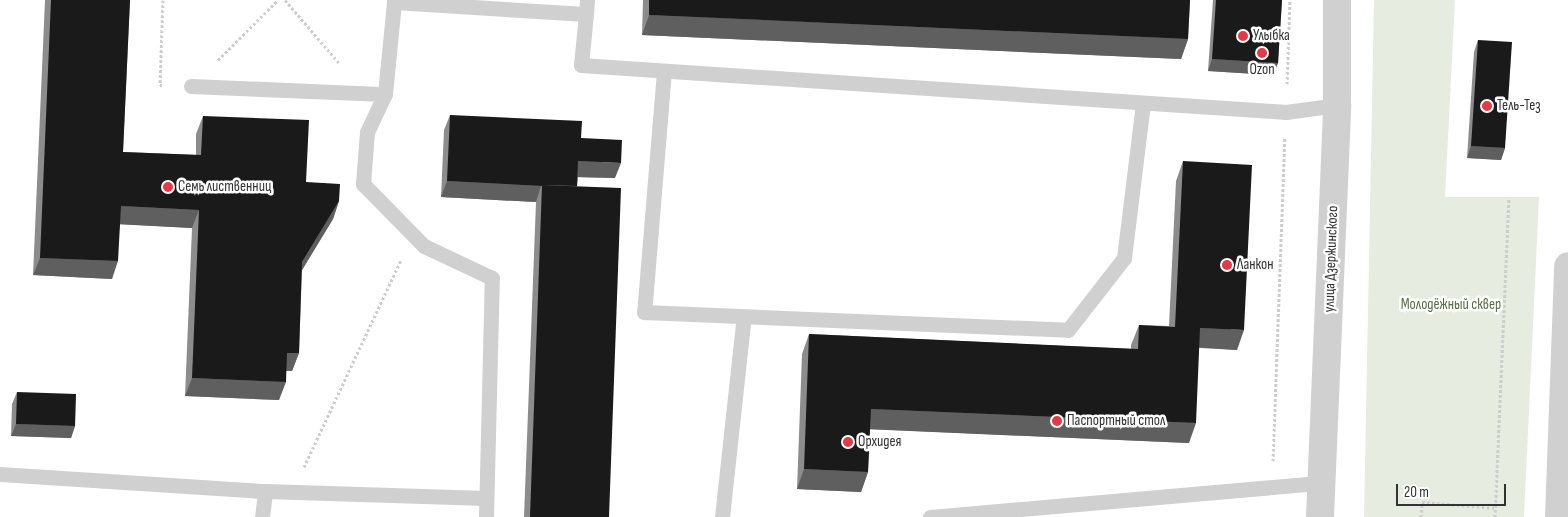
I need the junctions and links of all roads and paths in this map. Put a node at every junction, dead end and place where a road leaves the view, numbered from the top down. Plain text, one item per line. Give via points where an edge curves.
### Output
1 (163, 0) edge
2 (278, 0) edge
3 (285, 0) edge
4 (1290, 0) edge
5 (1337, 0) edge
6 (587, 7) edge
7 (664, 71) junction
8 (191, 86) junction
9 (365, 93) junction
10 (385, 94) junction
11 (1143, 104) junction
12 (1338, 105) junction
13 (1286, 112) junction
14 (1509, 197) dead end
15 (413, 235) junction
16 (1568, 266) edge
17 (744, 316) junction
18 (0, 474) edge
19 (1321, 483) junction
20 (1272, 485) junction
21 (265, 491) junction
22 (292, 492) junction
23 (486, 498) junction
24 (1495, 508) junction
25 (262, 517) edge
26 (486, 517) edge
27 (722, 517) edge
28 (930, 517) edge
29 (1320, 517) edge
30 (1421, 517) edge
31 (1495, 517) edge
32 (1559, 517) edge

1 - 8 path via 160,85
2 - 8 path
3 - 9 path
4 - 13 path
5 - 12 street, улица Дзержинского
6 - 7 lane via 581,65
6 - 10 lane via 394,2
7 - 11 lane
7 - 17 lane via 644,312
8 - 9 lane
9 - 10 lane
10 - 15 lane via 367,132 364,184
11 - 13 lane
11 - 17 lane via 1124,258 1068,330
12 - 13 lane
12 - 19 street, улица Дзержинского
13 - 20 path
14 - 24 path
15 - 22 path
15 - 23 lane via 424,246 492,278
16 - 32 street
17 - 27 lane
18 - 21 lane
19 - 20 lane
19 - 29 street, улица Дзержинского
20 - 28 lane
21 - 22 lane
21 - 25 lane
22 - 23 lane
23 - 26 lane
24 - 30 path via 1422,502
24 - 31 path

